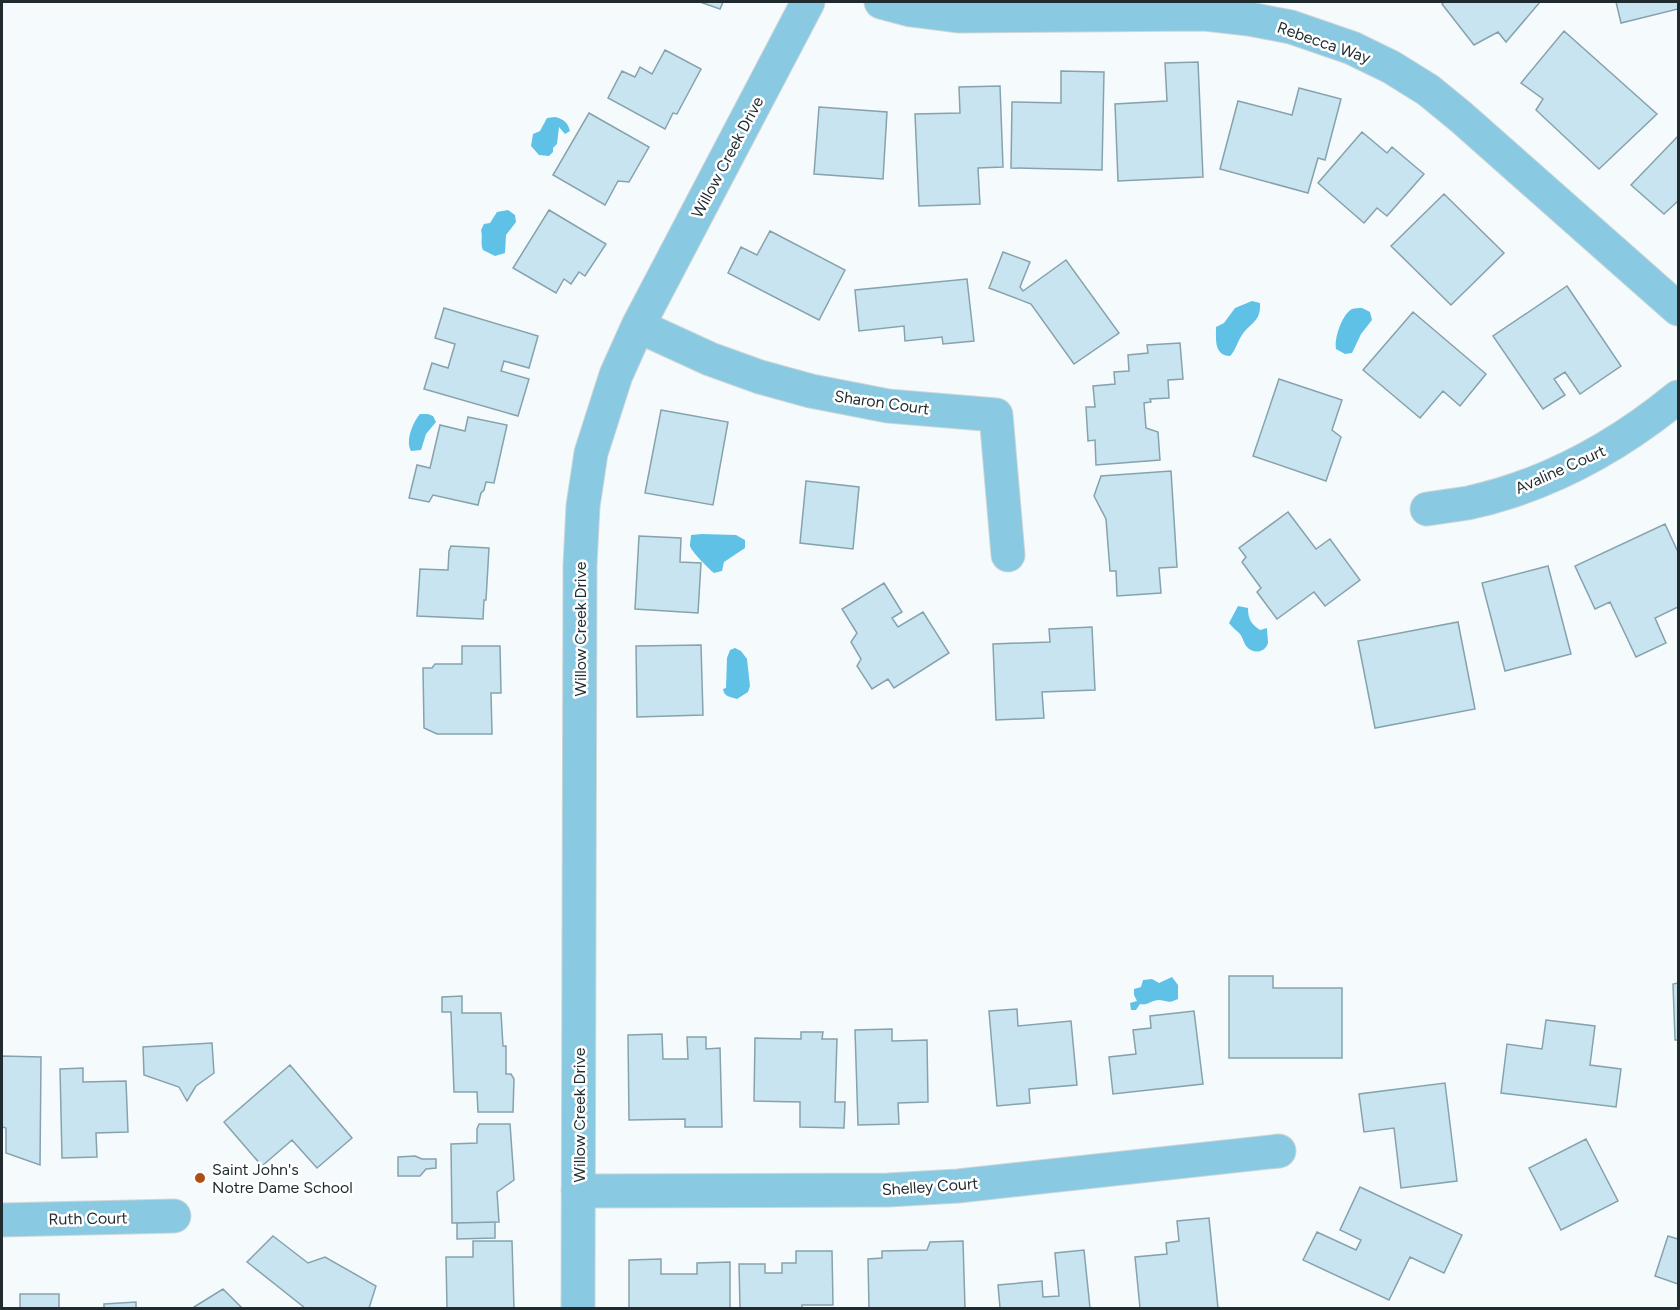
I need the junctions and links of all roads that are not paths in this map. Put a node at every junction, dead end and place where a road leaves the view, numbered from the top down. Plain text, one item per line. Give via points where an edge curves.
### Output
1 (808, 2) edge
2 (881, 2) edge
3 (1678, 309) edge
4 (638, 326) junction
5 (1678, 397) edge
6 (1427, 510) dead end
7 (1008, 555) dead end
8 (1279, 1151) dead end
9 (578, 1191) junction
10 (174, 1216) dead end
11 (2, 1220) edge
12 (578, 1308) edge

1 - 4 street, Willow Creek Drive
2 - 3 street, Rebecca Way via 958,16 1216,15 1291,27 1352,48 1428,90
4 - 7 street, Sharon Court via 710,359 811,391 888,406 996,415
4 - 9 street, Willow Creek Drive via 616,375 591,453 583,506 579,587
5 - 6 street, Avaline Court via 1609,447 1564,470 1517,489
8 - 9 street, Shelley Court via 888,1190
9 - 12 street, Willow Creek Drive
10 - 11 street, Ruth Court

